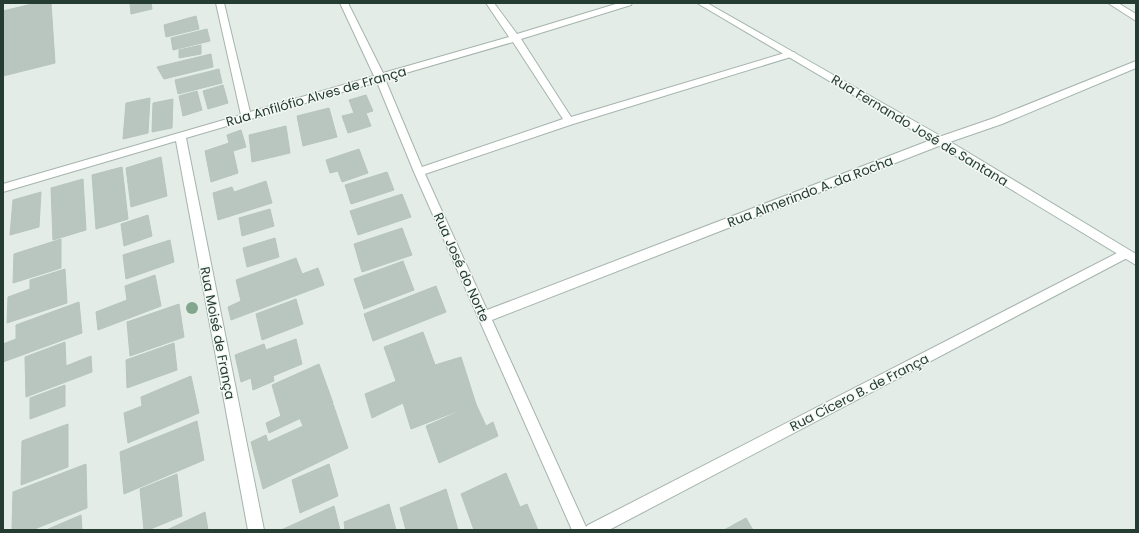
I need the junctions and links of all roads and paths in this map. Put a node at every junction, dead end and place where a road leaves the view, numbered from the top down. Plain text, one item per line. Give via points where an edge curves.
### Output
1 (220, 3) edge
2 (344, 3) edge
3 (490, 3) edge
4 (628, 3) edge
5 (702, 3) edge
6 (1112, 3) edge
7 (1136, 18) edge
8 (515, 38) junction
9 (792, 54) junction
10 (1136, 64) edge
11 (380, 78) junction
12 (246, 116) junction
13 (569, 121) junction
14 (180, 135) junction
15 (940, 141) junction
16 (419, 172) junction
17 (3, 188) edge
18 (1131, 257) edge
19 (484, 318) junction
20 (256, 530) edge
21 (580, 530) edge
22 (593, 530) edge

1 - 12 street
2 - 11 street, Rua José do Norte
3 - 8 street
4 - 8 street, Rua Anfilófio Alves de França
5 - 9 street, Rua Fernando José de Santana
6 - 7 street
8 - 11 street, Rua Anfilófio Alves de França
8 - 13 street
9 - 13 street
9 - 15 street, Rua Fernando José de Santana
10 - 15 street, Rua Almerindo A. da Rocha via 998,121
11 - 12 street, Rua Anfilófio Alves de França
11 - 16 street, Rua José do Norte
12 - 14 street, Rua Anfilófio Alves de França
13 - 16 street
14 - 17 street, Rua Anfilófio Alves de França
14 - 20 street, Rua Moisé de França
15 - 18 street, Rua Fernando José de Santana
15 - 19 street, Rua Almerindo A. da Rocha
16 - 19 street, Rua José do Norte
18 - 22 street, Rua Cícero B. de França
19 - 21 street, Rua José do Norte

